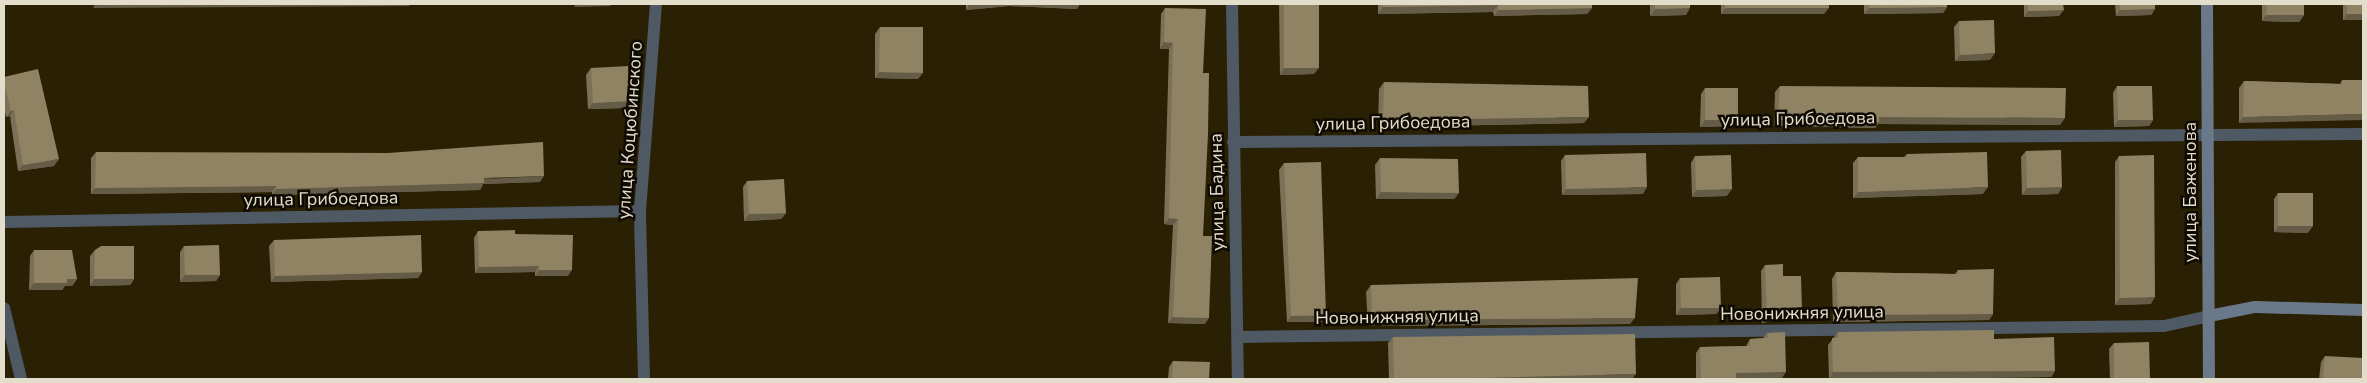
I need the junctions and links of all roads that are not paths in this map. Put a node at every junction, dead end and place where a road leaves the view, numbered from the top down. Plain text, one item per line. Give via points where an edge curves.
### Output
1 (656, 4) edge
2 (1232, 4) edge
3 (2207, 4) edge
4 (2208, 133) junction
5 (2363, 134) edge
6 (1233, 142) junction
7 (640, 211) junction
8 (4, 222) edge
9 (4, 308) edge
10 (2363, 310) edge
11 (2208, 316) junction
12 (1238, 337) junction
13 (21, 379) edge
14 (644, 379) edge
15 (1238, 379) edge
16 (2209, 379) edge

1 - 7 street, улица Коцюбинского
2 - 6 street, улица Бадина
3 - 4 main road, улица Баженова
4 - 5 street, улица Грибоедова
4 - 6 street, улица Грибоедова
4 - 11 main road, улица Баженова
6 - 12 street, улица Бадина
7 - 8 street, улица Грибоедова
7 - 14 street, улица Коцюбинского
9 - 13 street
10 - 11 main road, Новонижняя улица via 2255,307
11 - 12 street, Новонижняя улица via 2164,326
11 - 16 main road, улица Баженова
12 - 15 street, улица Бадина

